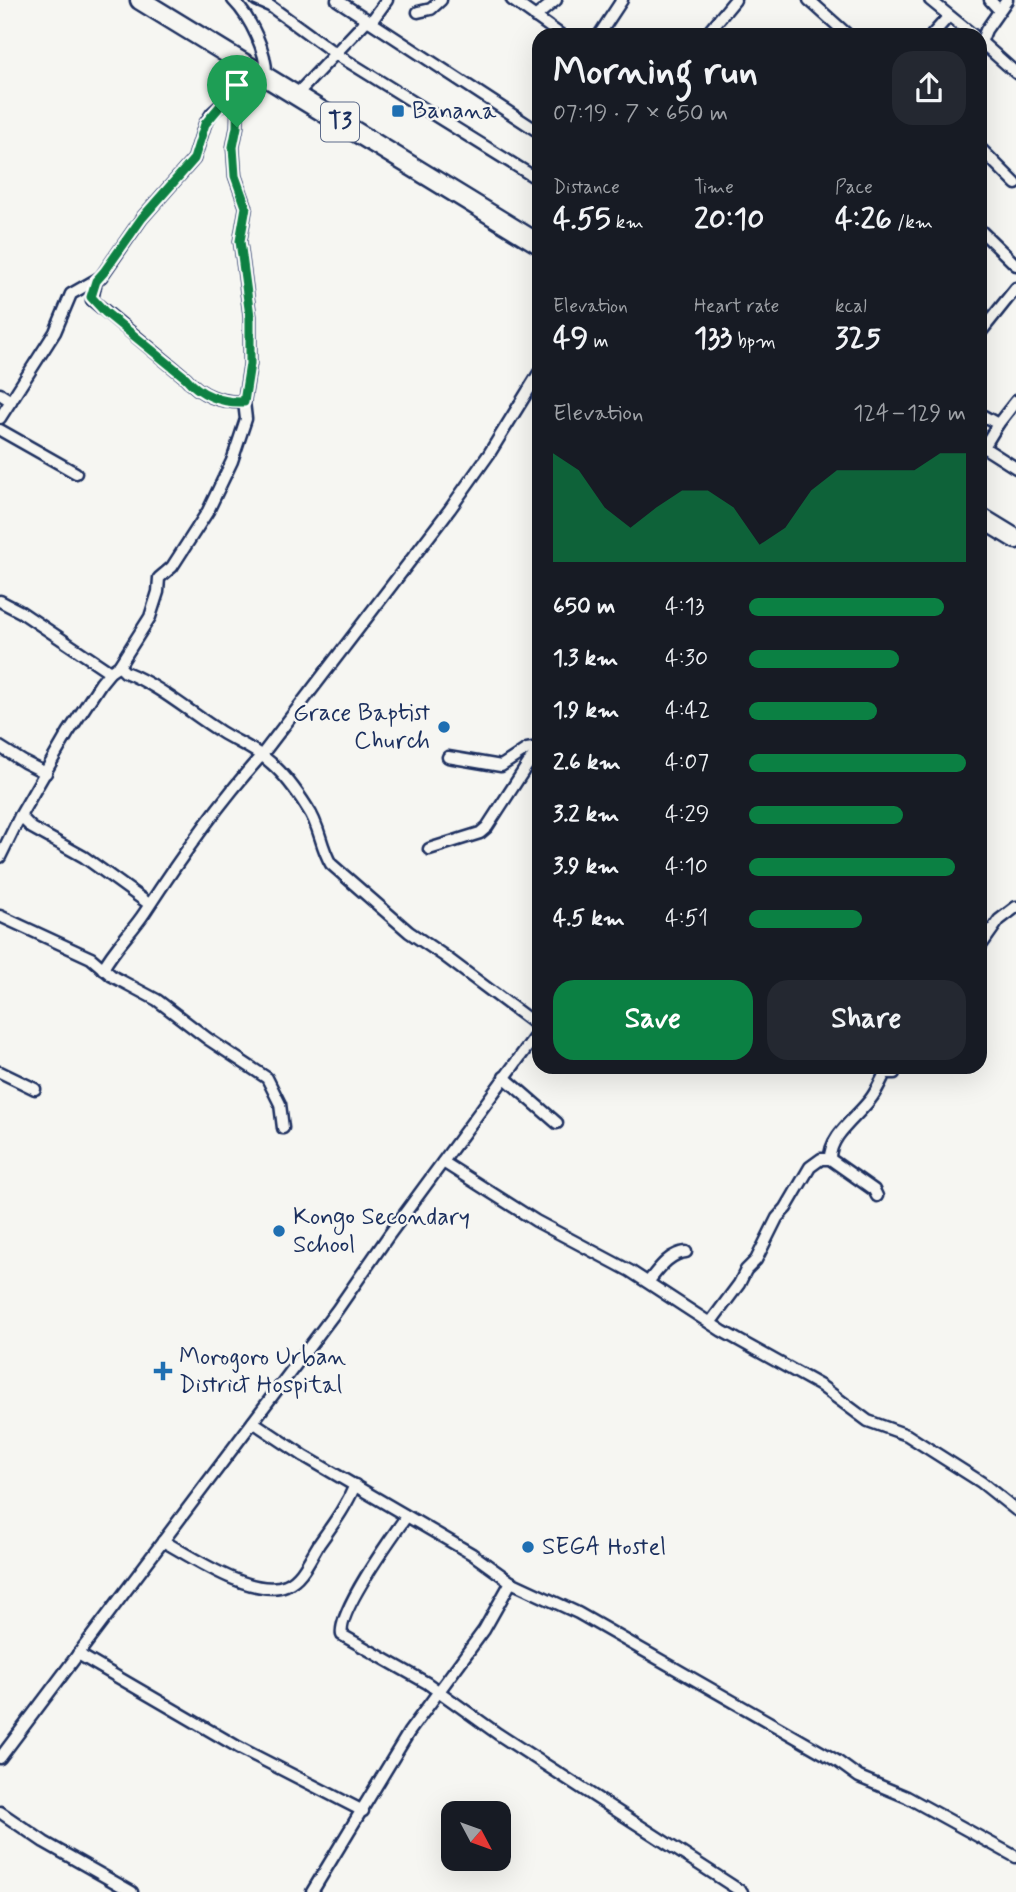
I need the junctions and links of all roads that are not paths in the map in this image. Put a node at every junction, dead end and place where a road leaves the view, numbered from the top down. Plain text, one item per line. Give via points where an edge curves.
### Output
1 (140, 0) edge
2 (251, 0) edge
3 (256, 0) edge
4 (337, 0) edge
5 (387, 0) edge
6 (441, 0) edge
7 (512, 0) edge
8 (531, 0) edge
9 (556, 0) edge
10 (622, 0) edge
11 (735, 0) edge
12 (809, 0) edge
13 (930, 0) edge
14 (990, 0) edge
15 (1007, 0) edge
16 (270, 3) edge
17 (237, 4) edge
18 (999, 10) junction
19 (418, 12) dead end
20 (531, 14) junction
21 (949, 16) junction
22 (369, 21) junction
23 (838, 25) junction
24 (551, 28) edge
25 (604, 28) edge
26 (712, 28) edge
27 (836, 28) edge
28 (841, 28) edge
29 (938, 28) edge
30 (964, 28) edge
31 (987, 28) edge
32 (987, 47) edge
33 (335, 54) junction
34 (250, 68) junction
35 (1016, 73) edge
36 (266, 78) junction
37 (238, 85) junction
38 (296, 95) junction
39 (532, 125) edge
40 (987, 155) edge
41 (532, 176) edge
42 (1016, 184) edge
43 (987, 237) edge
44 (532, 240) edge
45 (1016, 265) edge
46 (96, 281) junction
47 (1016, 288) edge
48 (987, 324) edge
49 (532, 384) edge
50 (0, 394) edge
51 (11, 401) junction
52 (1016, 401) edge
53 (244, 402) junction
54 (0, 418) edge
55 (987, 418) edge
56 (998, 424) junction
57 (0, 429) edge
58 (987, 439) edge
59 (987, 449) edge
60 (1016, 468) edge
61 (76, 473) dead end
62 (987, 521) edge
63 (1016, 539) edge
64 (0, 601) edge
65 (114, 669) junction
66 (0, 747) edge
67 (532, 748) edge
68 (261, 756) junction
69 (448, 757) dead end
70 (532, 758) edge
71 (46, 773) junction
72 (20, 816) junction
73 (429, 849) dead end
74 (0, 857) edge
75 (149, 904) junction
76 (1016, 907) edge
77 (0, 916) edge
78 (987, 937) edge
79 (103, 969) junction
80 (532, 1024) edge
81 (532, 1039) edge
82 (0, 1072) edge
83 (884, 1074) edge
84 (504, 1077) junction
85 (35, 1088) dead end
86 (557, 1123) dead end
87 (283, 1128) dead end
88 (830, 1159) junction
89 (443, 1162) junction
90 (877, 1196) dead end
91 (686, 1252) dead end
92 (648, 1282) junction
93 (710, 1323) junction
94 (253, 1422) junction
95 (355, 1485) junction
96 (1016, 1510) edge
97 (405, 1517) junction
98 (163, 1541) junction
99 (511, 1582) junction
100 (78, 1654) junction
101 (438, 1691) junction
102 (0, 1758) edge
103 (363, 1811) junction
104 (0, 1812) edge
105 (1016, 1857) edge
106 (132, 1892) edge
107 (313, 1892) edge
108 (742, 1892) edge

1 - 34 highway, T3
2 - 17 street
3 - 16 street
4 - 22 street
5 - 22 street
6 - 19 street
7 - 20 street
8 - 20 street
9 - 20 street
10 - 25 street
11 - 26 street
12 - 23 street
13 - 21 street
14 - 18 street
15 - 18 street
16 - 33 street
17 - 36 street via 260,46
18 - 31 street
20 - 24 street
21 - 29 street
21 - 30 street
22 - 33 street
22 - 39 street
23 - 27 street
23 - 28 street
32 - 35 street
33 - 38 street
33 - 41 street
34 - 36 highway, T3
34 - 37 street
36 - 38 highway, T3
37 - 46 street via 205,124 194,159 142,218
37 - 53 street via 233,147 235,176 246,207 240,241 250,316
38 - 44 highway, T3
40 - 42 street
43 - 45 street
46 - 51 street via 71,294 55,332
46 - 53 street via 92,300 194,388 209,396
47 - 48 street
49 - 68 street via 450,509
50 - 51 street
51 - 54 street
52 - 56 street
53 - 65 street via 246,419 240,443 217,495 172,567 159,578 152,611
55 - 56 street
56 - 58 street
57 - 61 street
59 - 60 street
62 - 63 highway
64 - 65 street
65 - 68 street via 172,698
65 - 71 street
66 - 71 street
67 - 69 street via 501,766
68 - 75 street via 230,790
68 - 80 street via 282,773 308,808 331,863 409,932
70 - 73 street via 487,827
71 - 72 street
72 - 74 street
72 - 75 street
75 - 79 street
76 - 78 street
77 - 79 street via 91,958
79 - 87 street via 157,1000 267,1079 280,1104
81 - 84 street
82 - 85 street
83 - 88 street via 829,1150
84 - 86 street
84 - 89 street
88 - 90 street via 874,1189
88 - 93 street via 810,1167 756,1260
89 - 92 street via 536,1221
89 - 94 street
91 - 92 street via 666,1261
92 - 93 street
93 - 96 street via 821,1386 868,1421 907,1435
94 - 95 street
94 - 98 street
95 - 97 street
95 - 98 street via 303,1571 287,1585 270,1589 251,1585
97 - 99 street via 459,1546
97 - 101 street via 370,1572 342,1635
98 - 100 street
99 - 101 street via 484,1630
99 - 105 street via 578,1613 859,1777 907,1797
100 - 102 street
100 - 103 street via 239,1747
101 - 103 street
101 - 108 street
103 - 107 street
104 - 106 street

